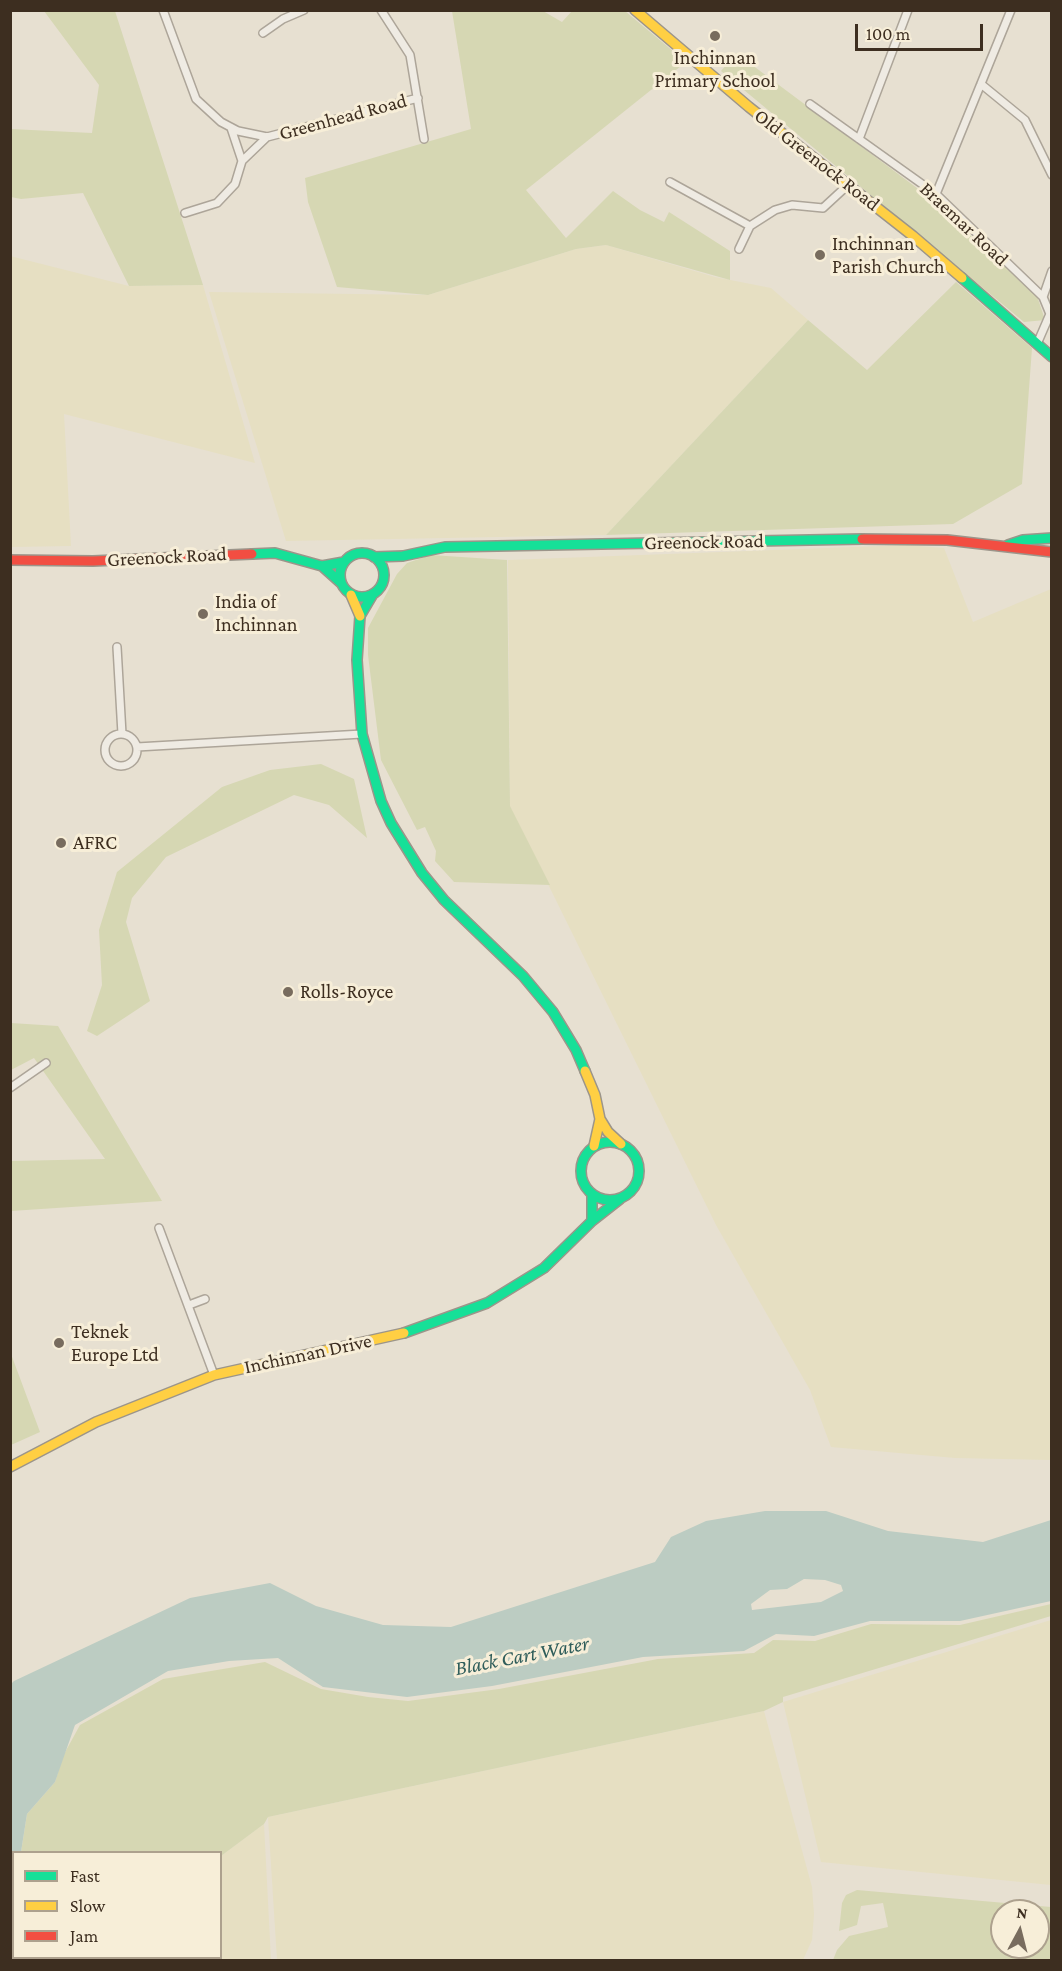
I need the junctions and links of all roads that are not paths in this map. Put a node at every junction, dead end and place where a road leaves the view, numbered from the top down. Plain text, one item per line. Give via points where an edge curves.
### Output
1 (163, 10) edge
2 (304, 10) edge
3 (381, 10) edge
4 (635, 10) edge
5 (908, 10) edge
6 (1011, 10) edge
7 (263, 33) dead end
8 (981, 84) junction
9 (418, 98) junction
10 (810, 104) dead end
11 (231, 128) junction
12 (267, 137) junction
13 (424, 139) dead end
14 (859, 139) junction
15 (242, 161) junction
16 (1052, 176) edge
17 (670, 182) dead end
18 (849, 184) junction
19 (936, 194) junction
20 (184, 213) dead end
21 (750, 226) junction
22 (739, 249) dead end
23 (1052, 271) edge
24 (1043, 297) junction
25 (1037, 344) junction
26 (1052, 357) edge
27 (1052, 538) edge
28 (1005, 546) junction
29 (1052, 552) edge
30 (403, 556) junction
31 (374, 557) junction
32 (10, 560) edge
33 (344, 562) junction
34 (322, 566) junction
35 (384, 575) junction
36 (341, 583) junction
37 (373, 594) junction
38 (351, 595) junction
39 (360, 616) junction
40 (117, 647) dead end
41 (122, 734) junction
42 (362, 734) junction
43 (137, 747) junction
44 (46, 1063) dead end
45 (10, 1088) edge
46 (600, 1119) junction
47 (621, 1144) junction
48 (594, 1146) junction
49 (592, 1194) junction
50 (620, 1199) junction
51 (592, 1221) junction
52 (159, 1228) dead end
53 (205, 1299) dead end
54 (189, 1305) junction
55 (214, 1375) junction
56 (10, 1467) edge

1 - 11 street, Greenhead Road via 196,99
2 - 7 street
3 - 9 street via 410,55
4 - 18 street, Old Greenock Road via 748,106
5 - 14 street
6 - 8 street
8 - 16 street via 1025,120
8 - 19 street
9 - 12 street, Greenhead Road
9 - 13 street
10 - 14 street, Braemar Road
11 - 12 street, Greenhead Road
11 - 15 street
12 - 15 street
14 - 19 street, Braemar Road
15 - 20 street via 228,195 205,209
17 - 21 street
18 - 21 street via 823,208 783,206
18 - 25 street, Old Greenock Road
19 - 24 street, Braemar Road
21 - 22 street
23 - 24 street
24 - 25 street via 1050,314
25 - 26 street, Old Greenock Road
27 - 28 street, Greenock Road
28 - 29 street, Greenock Road
28 - 30 street, Greenock Road via 880,538 468,546
30 - 31 street, Greenock Road
30 - 35 street
31 - 33 street via 358,554
31 - 35 street
32 - 34 street, Greenock Road via 93,561 275,553
33 - 34 street, Greenock Road
33 - 36 street
34 - 36 street, Greenock Road
35 - 37 street
36 - 38 street
37 - 38 street
37 - 39 street
38 - 39 street
39 - 42 street via 357,660
40 - 41 street
41 - 43 street via 132,737
41 - 43 street via 112,736 106,745 106,755 113,763 123,765 132,761
42 - 43 street
42 - 46 street via 381,801 409,854 444,900 523,976 553,1012 576,1050 595,1095
44 - 45 street
46 - 47 street
46 - 48 street
47 - 48 street via 612,1141
47 - 50 street via 636,1157 639,1177 629,1194
48 - 49 street via 586,1153 581,1172
49 - 50 street via 600,1199
49 - 51 street
50 - 51 street, Inchinnan Drive
51 - 55 street, Inchinnan Drive via 537,1273 505,1294 457,1316 394,1336
52 - 54 street
53 - 54 street
54 - 55 street
55 - 56 street, Inchinnan Drive via 96,1422

